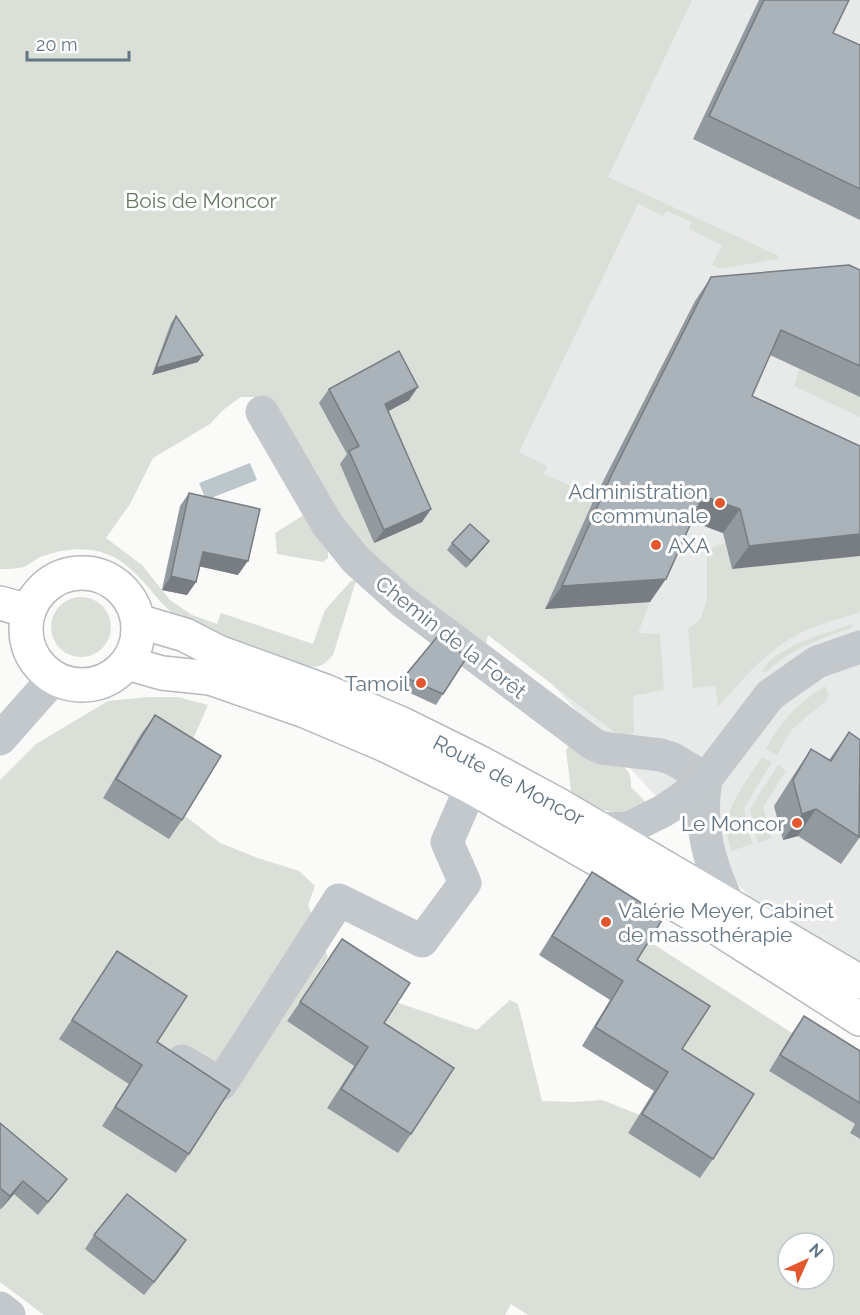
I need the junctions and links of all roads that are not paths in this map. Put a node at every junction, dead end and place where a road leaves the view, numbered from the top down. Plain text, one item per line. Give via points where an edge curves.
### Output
1 (262, 412) dead end
2 (14, 607) edge
3 (138, 621) junction
4 (860, 648) edge
5 (127, 663) junction
6 (54, 678) junction
7 (0, 739) edge
8 (706, 779) junction
9 (471, 787) junction
10 (600, 829) junction
11 (728, 904) junction
12 (860, 982) edge
13 (860, 1019) edge
14 (172, 1055) edge
15 (0, 1308) edge
16 (9, 1315) edge

1 - 8 street, Chemin de la Forêt via 340,543 403,602 593,744 673,759
2 - 3 main road via 35,599 56,580 84,573 111,581 131,602
2 - 6 main road via 39,665
3 - 5 main road via 136,643
3 - 10 main road, Route de Moncor via 185,635 218,652 402,724
4 - 8 street via 818,662 770,695
5 - 6 main road via 112,677 98,683 68,684
5 - 9 main road, Route de Moncor via 162,673 210,678 305,711
6 - 7 street
8 - 10 street via 663,812 629,828
8 - 11 street via 702,805 706,843
9 - 13 main road, Route de Moncor via 711,925
9 - 14 street, Route de Moncor via 447,842 465,883 422,940 339,900 221,1084
10 - 11 main road, Route de Moncor
11 - 12 main road, Route de Moncor
15 - 16 street

